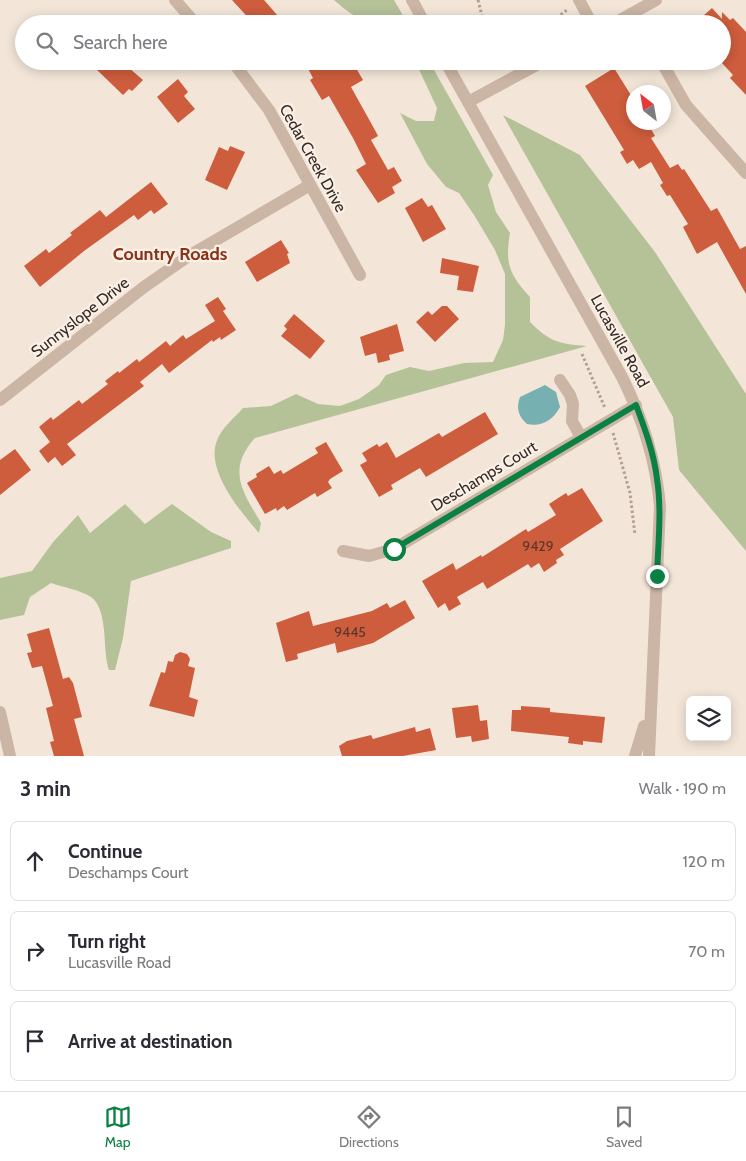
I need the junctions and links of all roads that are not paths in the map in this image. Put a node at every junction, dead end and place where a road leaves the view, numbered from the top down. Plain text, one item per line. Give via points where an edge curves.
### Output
1 (175, 0) edge
2 (412, 0) edge
3 (656, 0) edge
4 (574, 1) edge
5 (634, 12) junction
6 (188, 15) edge
7 (420, 15) edge
8 (585, 15) edge
9 (629, 15) edge
10 (636, 15) edge
11 (239, 70) edge
12 (450, 70) edge
13 (527, 70) edge
14 (667, 70) edge
15 (468, 102) junction
16 (746, 173) edge
17 (310, 185) junction
18 (360, 275) dead end
19 (560, 380) dead end
20 (0, 400) edge
21 (636, 405) junction
22 (581, 438) junction
23 (343, 551) dead end
24 (0, 712) edge
25 (649, 712) junction
26 (10, 756) edge
27 (635, 756) edge
28 (649, 756) edge

1 - 6 street
2 - 7 street
3 - 5 street
4 - 8 street
5 - 9 street
5 - 10 street
11 - 17 street, Cedar Creek Drive via 269,110
12 - 15 street, Lucasville Road
13 - 15 street
14 - 16 street via 695,116
15 - 21 street, Lucasville Road
17 - 18 street, Cedar Creek Drive
17 - 20 street, Sunnyslope Drive via 187,257
19 - 22 street via 570,395 572,422
21 - 22 street, Deschamps Court
21 - 25 street, Lucasville Road via 649,439 660,506
22 - 23 street, Deschamps Court via 394,549 369,556
24 - 26 street
25 - 27 street
25 - 28 street, Lucasville Road

